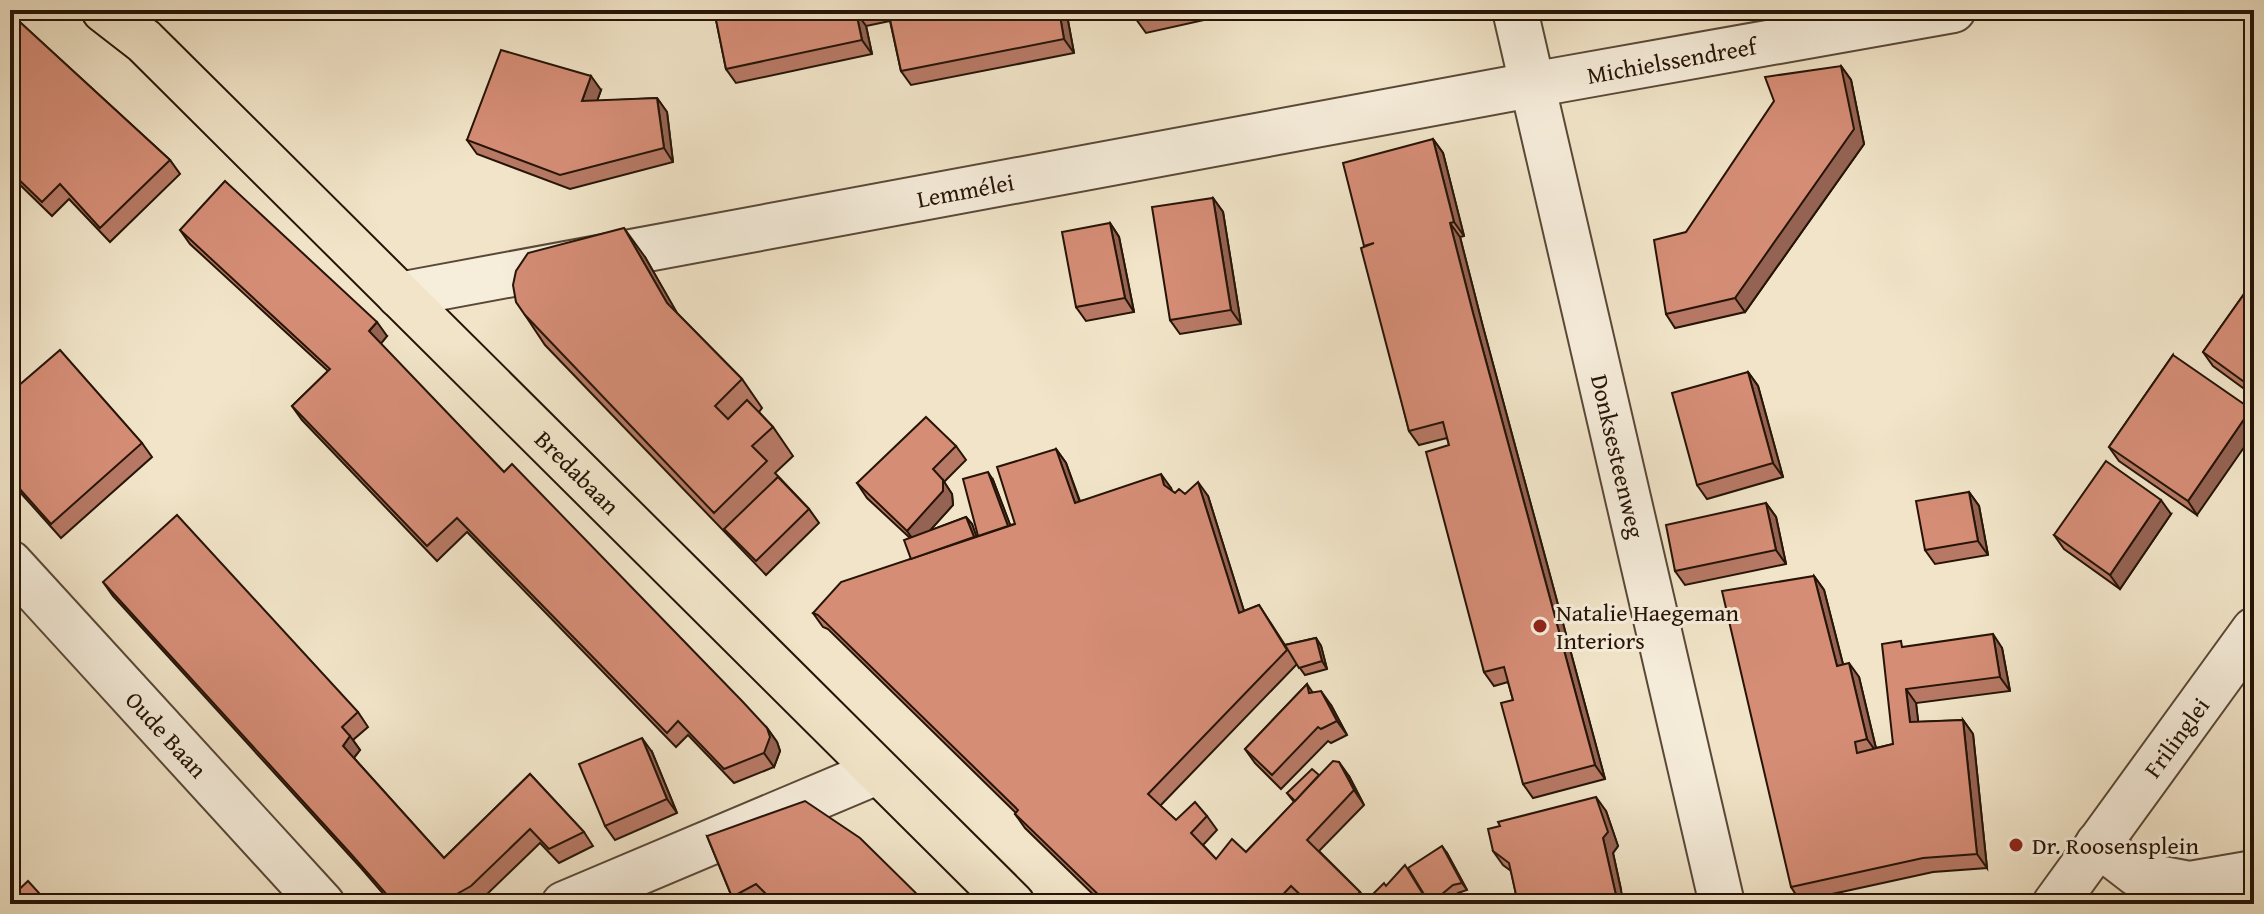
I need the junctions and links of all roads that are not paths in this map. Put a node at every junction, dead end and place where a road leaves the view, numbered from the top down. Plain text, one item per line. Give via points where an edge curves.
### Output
1 (104, 10) edge
2 (1515, 10) edge
3 (1953, 10) edge
4 (133, 26) edge
5 (1531, 85) junction
6 (399, 295) junction
7 (10, 563) edge
8 (2254, 630) edge
9 (877, 772) junction
10 (2098, 844) junction
11 (2254, 873) edge
12 (322, 904) edge
13 (564, 904) edge
14 (1012, 904) edge
15 (1722, 904) edge
16 (2055, 904) edge

1 - 4 main road, Bredabaan
2 - 5 street, Donksesteenweg
3 - 5 street, Michielssendreef
4 - 6 main road, Bredabaan
5 - 6 street, Lemmélei
5 - 15 street, Donksesteenweg
6 - 9 main road, Bredabaan
7 - 12 street, Oude Baan
8 - 10 street, Frilinglei
9 - 13 street
9 - 14 main road, Bredabaan
10 - 11 street via 2137,874 2177,882
10 - 16 street, Frilinglei

